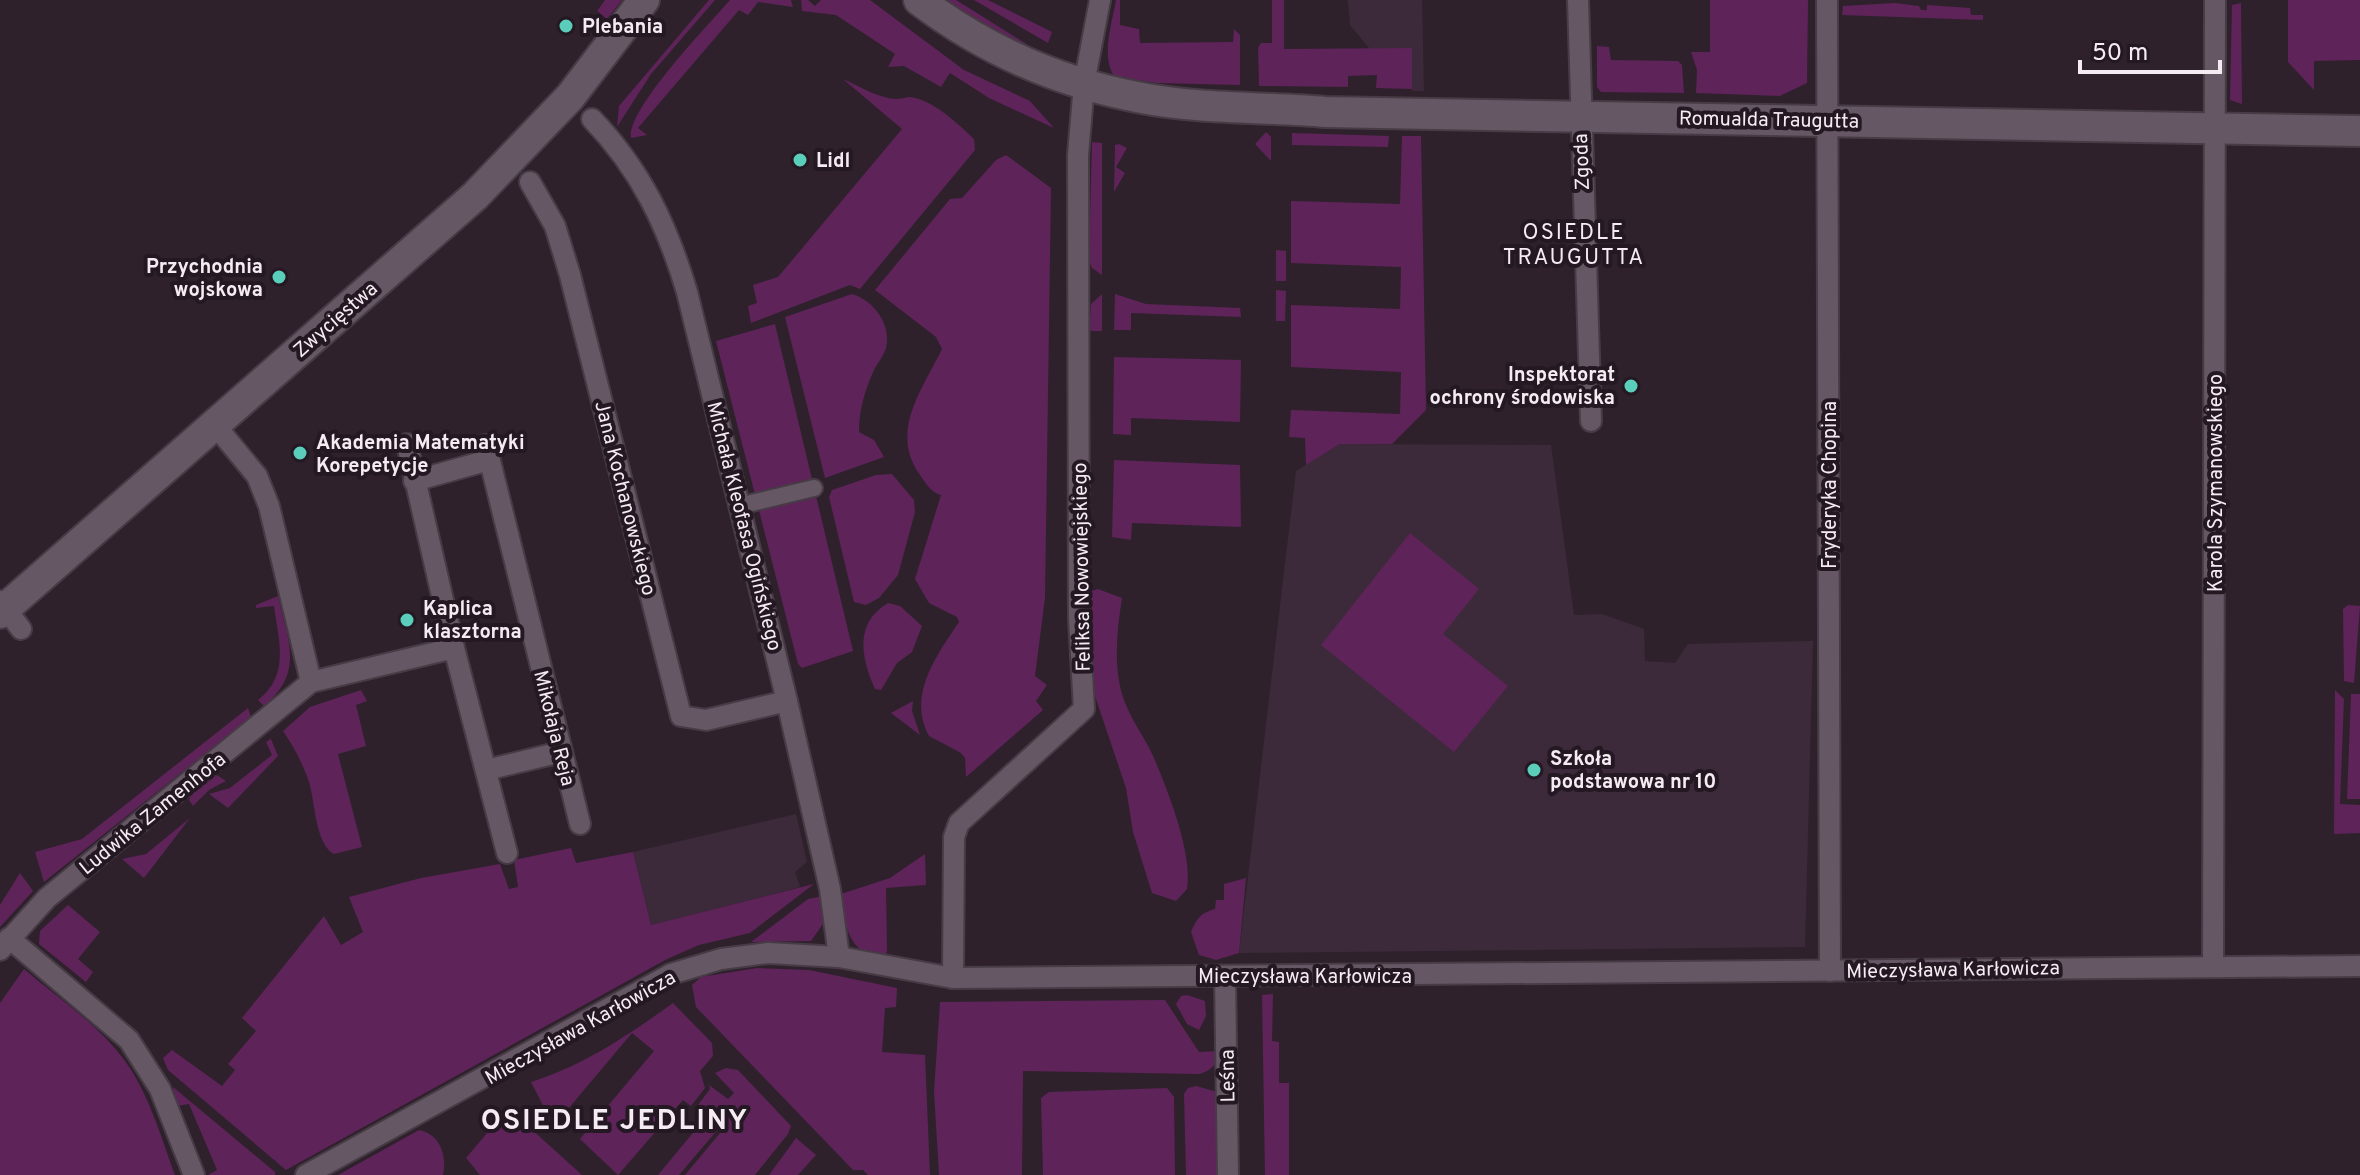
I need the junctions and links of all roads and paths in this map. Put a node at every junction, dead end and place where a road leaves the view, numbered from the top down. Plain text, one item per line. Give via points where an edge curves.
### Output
1 (644, 0) edge
2 (896, 0) edge
3 (919, 0) edge
4 (1100, 0) edge
5 (1578, 0) edge
6 (1827, 0) edge
7 (2215, 0) edge
8 (1084, 92) junction
9 (1579, 114) junction
10 (592, 119) dead end
11 (1828, 120) junction
12 (2215, 127) junction
13 (2360, 131) edge
14 (530, 182) dead end
15 (1591, 421) dead end
16 (215, 425) junction
17 (407, 444) dead end
18 (414, 481) junction
19 (814, 488) dead end
20 (739, 506) junction
21 (7, 613) edge
22 (454, 648) junction
23 (311, 682) junction
24 (787, 701) junction
25 (561, 752) junction
26 (486, 770) junction
27 (580, 824) dead end
28 (507, 853) dead end
29 (5, 944) edge
30 (839, 957) junction
31 (2213, 966) junction
32 (2360, 966) edge
33 (1830, 971) junction
34 (1225, 977) junction
35 (953, 978) junction
36 (194, 1175) edge
37 (306, 1175) edge
38 (1228, 1175) edge

1 - 16 main road, Zwycięstwa via 570,97 512,161
2 - 8 main road, Romualda Traugutta via 1000,68
3 - 8 main road, Romualda Traugutta via 1002,53
4 - 8 street, Feliksa Nowowiejskiego
5 - 9 street, Zgoda
6 - 11 street, Fryderyka Chopina
7 - 12 street, Karola Szymanowskiego
8 - 9 main road, Romualda Traugutta via 1135,108 1179,103 1325,112
8 - 35 street, Feliksa Nowowiejskiego via 1078,155 1079,619 1084,709 959,823 954,837
9 - 11 main road, Romualda Traugutta
9 - 15 street, Zgoda
10 - 20 street, Michała Kleofasa Ogińskiego via 639,175 670,237
11 - 12 main road, Romualda Traugutta
11 - 33 street, Fryderyka Chopina
12 - 13 main road, Romualda Traugutta
12 - 31 street, Karola Szymanowskiego
14 - 24 street, Jana Kochanowskiego via 555,226 570,275 681,716 706,720
16 - 21 main road, Zwycięstwa
16 - 23 street via 257,476 269,506
17 - 18 street
18 - 22 street
18 - 25 street, Mikołaja Reja via 488,452
19 - 20 street
20 - 24 street, Michała Kleofasa Ogińskiego
22 - 23 street, Ludwika Zamenhofa
22 - 26 street
23 - 29 street, Ludwika Zamenhofa via 47,898
24 - 30 street, Michała Kleofasa Ogińskiego via 830,889
25 - 26 street
25 - 27 street, Mikołaja Reja
26 - 28 street
29 - 36 street via 129,1040 145,1061
30 - 35 street, Mieczysława Karłowicza
30 - 37 street, Mieczysława Karłowicza via 745,954 671,974
31 - 32 street, Mieczysława Karłowicza
31 - 33 street, Mieczysława Karłowicza
33 - 34 street, Mieczysława Karłowicza
34 - 35 street, Mieczysława Karłowicza
34 - 38 street, Leśna

